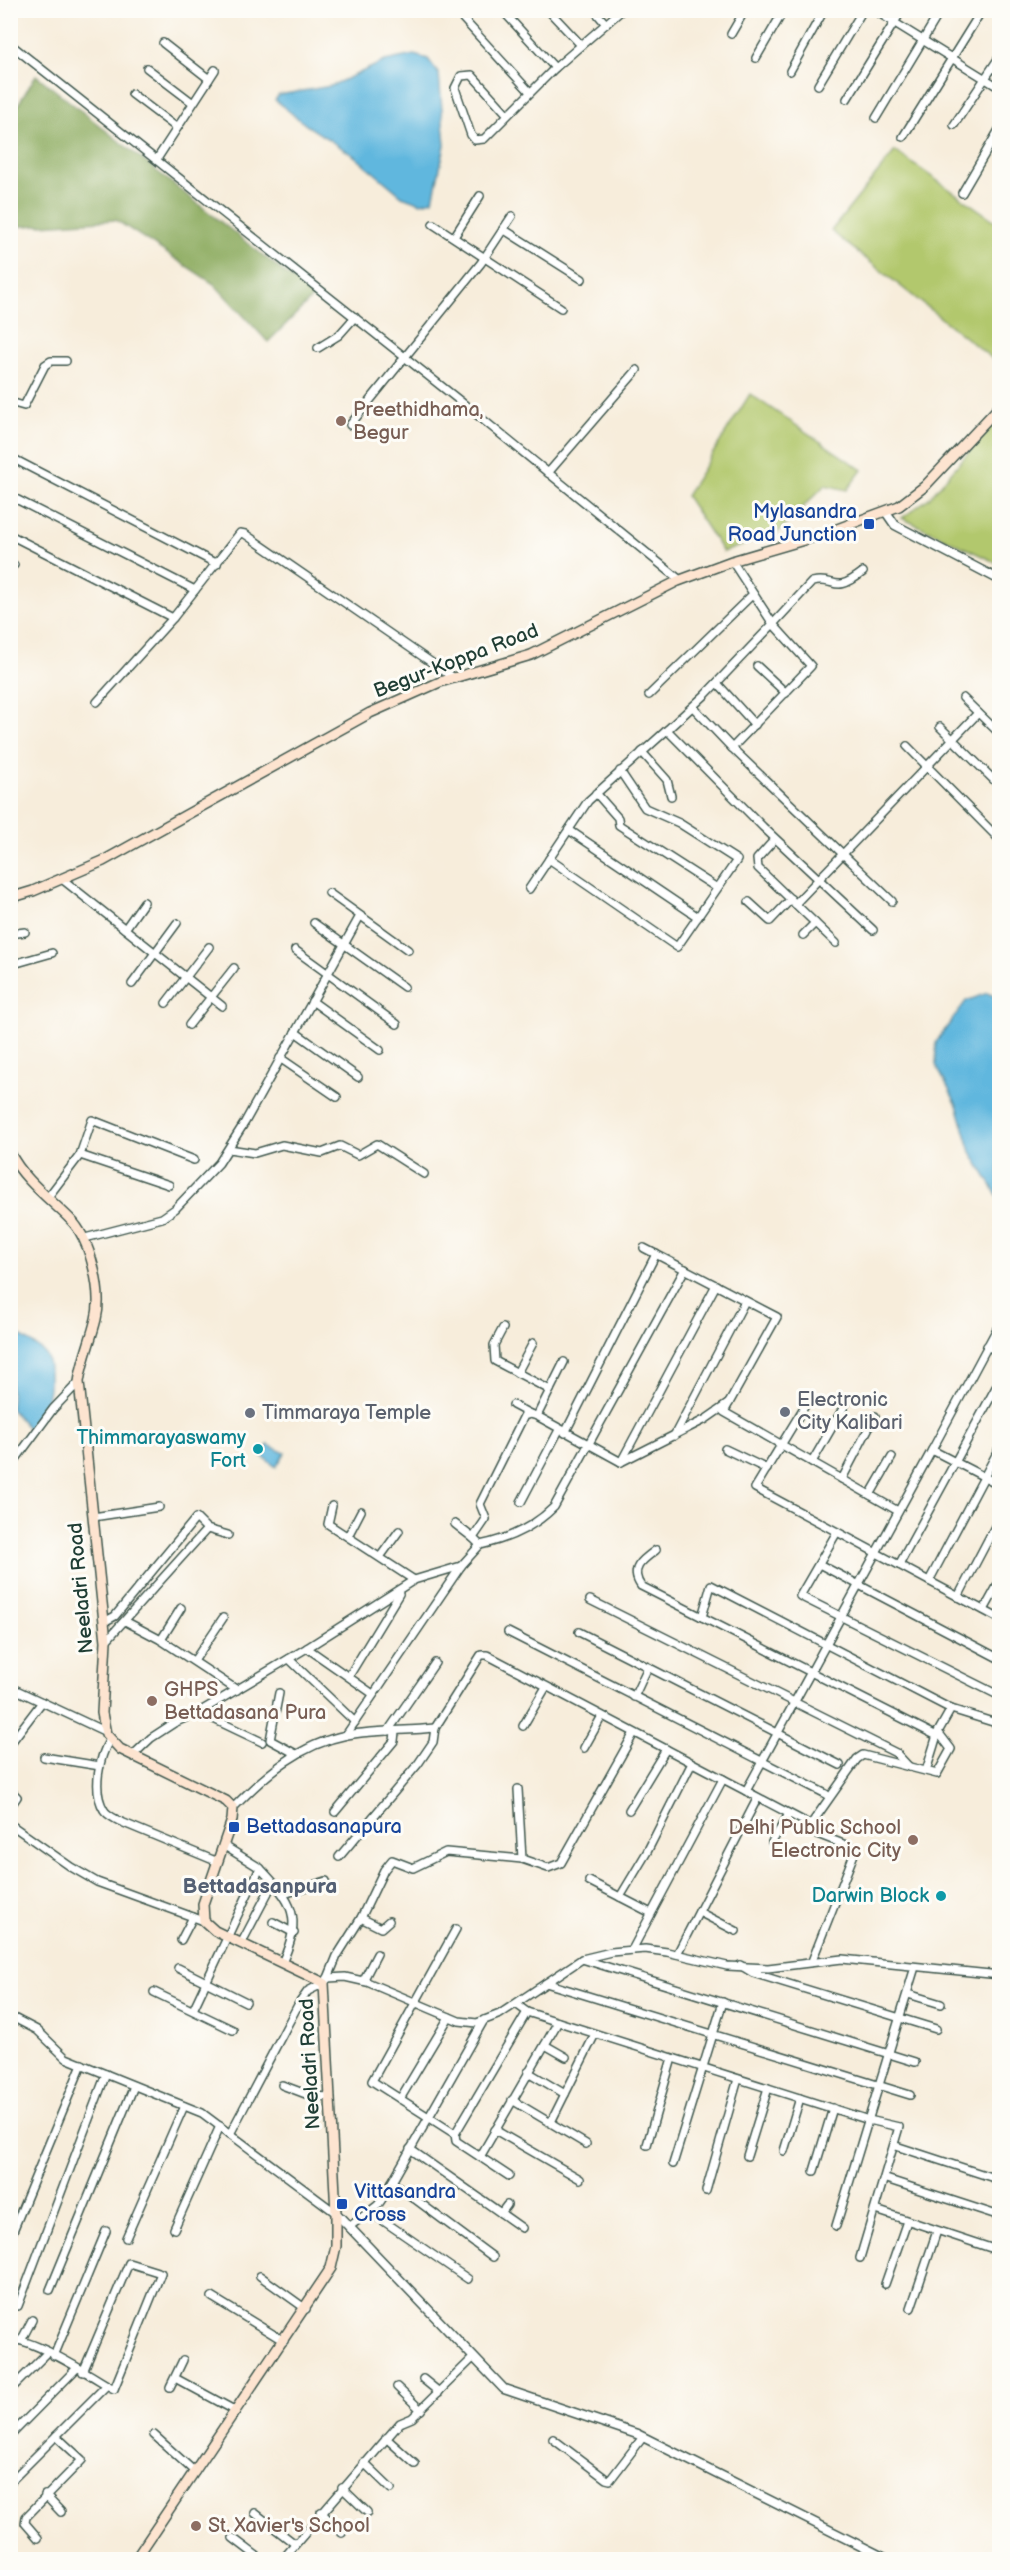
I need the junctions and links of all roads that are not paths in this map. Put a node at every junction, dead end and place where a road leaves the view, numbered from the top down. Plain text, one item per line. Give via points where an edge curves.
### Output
1 (455, 10) edge
2 (502, 10) edge
3 (548, 10) edge
4 (594, 10) edge
5 (622, 10) edge
6 (746, 10) edge
7 (784, 10) edge
8 (824, 10) edge
9 (863, 10) edge
10 (874, 10) edge
11 (902, 10) edge
12 (941, 10) edge
13 (982, 10) edge
14 (894, 23) junction
15 (606, 24) junction
16 (731, 34) dead end
17 (923, 40) junction
18 (163, 43) dead end
19 (10, 44) edge
20 (581, 45) junction
21 (999, 56) edge
22 (756, 58) dead end
23 (953, 58) junction
24 (147, 68) dead end
25 (215, 69) dead end
26 (555, 69) junction
27 (790, 71) dead end
28 (209, 79) junction
29 (985, 79) junction
30 (818, 85) dead end
31 (999, 88) edge
32 (530, 92) junction
33 (132, 94) dead end
34 (847, 99) dead end
35 (193, 103) junction
36 (508, 115) junction
37 (876, 118) dead end
38 (954, 125) dead end
39 (177, 128) junction
40 (999, 128) edge
41 (903, 137) dead end
42 (157, 159) junction
43 (962, 193) dead end
44 (480, 196) dead end
45 (512, 216) dead end
46 (433, 224) dead end
47 (503, 229) junction
48 (454, 237) junction
49 (485, 257) junction
50 (582, 279) dead end
51 (561, 308) dead end
52 (355, 318) junction
53 (318, 348) dead end
54 (404, 356) junction
55 (66, 361) dead end
56 (637, 370) dead end
57 (10, 402) edge
58 (999, 406) edge
59 (350, 425) dead end
60 (10, 457) edge
61 (548, 473) junction
62 (10, 496) edge
63 (886, 512) junction
64 (10, 535) edge
65 (732, 561) junction
66 (217, 564) junction
67 (863, 572) dead end
68 (681, 580) junction
69 (999, 580) edge
70 (195, 590) junction
71 (753, 594) junction
72 (173, 618) junction
73 (773, 624) junction
74 (757, 666) dead end
75 (454, 678) junction
76 (717, 683) junction
77 (786, 693) junction
78 (649, 695) dead end
79 (963, 698) dead end
80 (97, 702) dead end
81 (693, 707) junction
82 (978, 713) junction
83 (755, 724) junction
84 (940, 727) dead end
85 (667, 729) junction
86 (999, 734) edge
87 (952, 740) junction
88 (907, 746) dead end
89 (732, 748) junction
90 (642, 752) junction
91 (927, 766) junction
92 (620, 771) junction
93 (999, 786) edge
94 (596, 793) junction
95 (671, 796) dead end
96 (568, 830) junction
97 (775, 839) junction
98 (999, 840) edge
99 (841, 853) junction
100 (549, 859) junction
101 (817, 878) junction
102 (62, 879) junction
103 (717, 888) junction
104 (529, 889) dead end
105 (329, 893) dead end
106 (10, 898) edge
107 (793, 901) junction
108 (892, 901) dead end
109 (144, 902) dead end
110 (749, 902) dead end
111 (360, 916) junction
112 (698, 917) junction
113 (177, 923) dead end
114 (314, 923) dead end
115 (815, 923) junction
116 (125, 929) junction
117 (873, 930) dead end
118 (25, 932) dead end
119 (10, 934) edge
120 (803, 935) dead end
121 (836, 943) dead end
122 (344, 945) junction
123 (209, 947) dead end
124 (295, 950) dead end
125 (408, 950) dead end
126 (52, 953) dead end
127 (155, 953) junction
128 (10, 965) edge
129 (234, 968) dead end
130 (328, 973) junction
131 (186, 977) junction
132 (132, 984) dead end
133 (404, 987) dead end
134 (211, 998) junction
135 (312, 1001) junction
136 (166, 1003) dead end
137 (222, 1006) dead end
138 (189, 1024) dead end
139 (397, 1024) dead end
140 (295, 1032) junction
141 (380, 1050) dead end
142 (280, 1058) junction
143 (358, 1077) dead end
144 (337, 1096) dead end
145 (229, 1149) junction
146 (10, 1153) edge
147 (80, 1155) junction
148 (194, 1160) dead end
149 (424, 1173) dead end
150 (169, 1185) dead end
151 (48, 1197) junction
152 (85, 1238) junction
153 (644, 1248) dead end
154 (656, 1254) junction
155 (685, 1269) junction
156 (716, 1285) junction
157 (746, 1301) junction
158 (999, 1323) edge
159 (503, 1328) dead end
160 (533, 1343) dead end
161 (987, 1346) junction
162 (999, 1353) edge
163 (564, 1362) dead end
164 (517, 1373) junction
165 (999, 1380) edge
166 (78, 1382) junction
167 (550, 1390) junction
168 (849, 1398) dead end
169 (729, 1403) junction
170 (806, 1404) dead end
171 (513, 1405) dead end
172 (534, 1415) junction
173 (875, 1416) dead end
174 (562, 1432) junction
175 (674, 1436) junction
176 (782, 1445) junction
177 (588, 1447) junction
178 (999, 1447) edge
179 (725, 1449) dead end
180 (932, 1450) junction
181 (892, 1456) dead end
182 (955, 1461) junction
183 (621, 1462) junction
184 (812, 1462) junction
185 (10, 1467) edge
186 (766, 1469) junction
187 (984, 1477) junction
188 (842, 1479) junction
189 (999, 1485) edge
190 (870, 1495) junction
191 (521, 1502) dead end
192 (332, 1506) dead end
193 (159, 1507) dead end
194 (361, 1511) dead end
195 (898, 1511) junction
196 (93, 1517) junction
197 (999, 1517) edge
198 (455, 1524) dead end
199 (207, 1528) junction
200 (399, 1531) dead end
201 (837, 1532) junction
202 (228, 1535) dead end
203 (348, 1536) junction
204 (473, 1538) junction
205 (480, 1545) junction
206 (656, 1550) dead end
207 (876, 1552) junction
208 (380, 1557) junction
209 (819, 1564) junction
210 (899, 1565) junction
211 (461, 1566) junction
212 (414, 1580) junction
213 (929, 1581) junction
214 (999, 1581) edge
215 (857, 1585) junction
216 (400, 1592) junction
217 (958, 1597) junction
218 (590, 1600) dead end
219 (182, 1608) dead end
220 (984, 1610) junction
221 (841, 1615) junction
222 (702, 1617) junction
223 (223, 1618) dead end
224 (999, 1618) edge
225 (125, 1621) junction
226 (104, 1622) junction
227 (508, 1632) dead end
228 (579, 1632) dead end
229 (161, 1640) junction
230 (106, 1641) junction
231 (825, 1643) junction
232 (307, 1648) junction
233 (289, 1659) junction
234 (999, 1659) edge
235 (194, 1661) junction
236 (435, 1663) dead end
237 (648, 1667) junction
238 (809, 1672) junction
239 (349, 1676) junction
240 (10, 1687) edge
241 (546, 1687) junction
242 (237, 1690) junction
243 (279, 1694) dead end
244 (373, 1694) junction
245 (999, 1696) edge
246 (634, 1697) junction
247 (793, 1701) junction
248 (42, 1702) junction
249 (951, 1709) junction
250 (199, 1712) junction
251 (602, 1716) junction
252 (998, 1721) edge
253 (356, 1722) junction
254 (523, 1726) dead end
255 (435, 1728) junction
256 (392, 1732) junction
257 (777, 1732) junction
258 (634, 1733) junction
259 (937, 1734) junction
260 (346, 1735) junction
261 (108, 1736) junction
262 (262, 1742) dead end
263 (10, 1744) edge
264 (584, 1748) dead end
265 (666, 1749) junction
266 (296, 1754) junction
267 (133, 1755) junction
268 (44, 1757) dead end
269 (692, 1762) junction
270 (760, 1762) junction
271 (840, 1765) dead end
272 (100, 1766) junction
273 (909, 1767) junction
274 (926, 1771) junction
275 (723, 1779) junction
276 (518, 1789) dead end
277 (10, 1790) edge
278 (746, 1791) junction
279 (826, 1794) dead end
280 (757, 1799) junction
281 (10, 1807) edge
282 (233, 1808) junction
283 (629, 1810) dead end
284 (335, 1812) dead end
285 (789, 1814) junction
286 (10, 1824) edge
287 (811, 1825) junction
288 (772, 1842) dead end
289 (223, 1845) junction
290 (339, 1857) dead end
291 (522, 1859) junction
292 (218, 1862) junction
293 (260, 1868) junction
294 (326, 1881) dead end
295 (589, 1881) dead end
296 (273, 1883) junction
297 (284, 1894) junction
298 (620, 1897) junction
299 (699, 1912) junction
300 (651, 1913) junction
301 (193, 1917) junction
302 (361, 1918) junction
303 (204, 1921) junction
304 (389, 1921) dead end
305 (273, 1922) dead end
306 (456, 1929) dead end
307 (736, 1931) dead end
308 (294, 1933) junction
309 (228, 1937) junction
310 (181, 1940) dead end
311 (241, 1944) junction
312 (632, 1950) junction
313 (377, 1954) dead end
314 (677, 1954) junction
315 (582, 1959) junction
316 (812, 1961) junction
317 (282, 1963) junction
318 (740, 1965) junction
319 (915, 1967) junction
320 (178, 1968) dead end
321 (999, 1975) edge
322 (326, 1981) junction
323 (363, 1981) junction
324 (207, 1982) junction
325 (546, 1983) junction
326 (154, 1992) dead end
327 (908, 1994) junction
328 (415, 2001) junction
329 (246, 2002) dead end
330 (723, 2002) junction
331 (516, 2004) junction
332 (940, 2004) dead end
333 (193, 2010) junction
334 (526, 2012) junction
335 (10, 2016) edge
336 (449, 2017) junction
337 (899, 2018) junction
338 (484, 2020) junction
339 (558, 2022) junction
340 (936, 2029) dead end
341 (233, 2030) dead end
342 (595, 2034) junction
343 (713, 2035) junction
344 (545, 2045) junction
345 (889, 2053) junction
346 (566, 2057) dead end
347 (672, 2058) junction
348 (915, 2062) dead end
349 (82, 2064) junction
350 (701, 2067) junction
351 (528, 2072) junction
352 (106, 2074) junction
353 (738, 2079) junction
354 (282, 2085) dead end
355 (879, 2085) junction
356 (134, 2086) junction
357 (768, 2088) junction
358 (565, 2094) junction
359 (910, 2095) dead end
360 (330, 2097) junction
361 (800, 2098) junction
362 (400, 2099) junction
363 (512, 2100) junction
364 (184, 2106) junction
365 (833, 2108) junction
366 (428, 2118) junction
367 (869, 2120) junction
368 (551, 2122) junction
369 (220, 2126) junction
370 (495, 2130) junction
371 (230, 2134) junction
372 (455, 2134) junction
373 (586, 2144) dead end
374 (647, 2145) dead end
375 (896, 2146) junction
376 (410, 2149) junction
377 (784, 2151) dead end
378 (747, 2156) dead end
379 (480, 2157) junction
380 (673, 2164) dead end
381 (813, 2171) dead end
382 (508, 2176) dead end
383 (580, 2179) dead end
384 (886, 2179) junction
385 (999, 2180) edge
386 (392, 2182) junction
387 (706, 2191) dead end
388 (507, 2205) dead end
389 (876, 2210) junction
390 (369, 2211) junction
391 (336, 2213) junction
392 (501, 2213) junction
393 (999, 2216) edge
394 (907, 2221) junction
395 (836, 2226) dead end
396 (349, 2227) junction
397 (522, 2228) dead end
398 (174, 2229) dead end
399 (106, 2231) dead end
400 (937, 2231) junction
401 (10, 2238) edge
402 (126, 2238) dead end
403 (999, 2252) edge
404 (493, 2257) dead end
405 (860, 2258) dead end
406 (260, 2276) dead end
407 (468, 2279) dead end
408 (885, 2284) dead end
409 (50, 2290) dead end
410 (212, 2297) dead end
411 (18, 2306) dead end
412 (911, 2308) dead end
413 (306, 2309) junction
414 (33, 2320) dead end
415 (22, 2340) junction
416 (10, 2341) edge
417 (284, 2341) junction
418 (51, 2354) junction
419 (473, 2358) junction
420 (183, 2360) dead end
421 (80, 2371) junction
422 (175, 2378) junction
423 (423, 2379) dead end
424 (107, 2385) junction
425 (170, 2387) dead end
426 (397, 2387) dead end
427 (10, 2390) edge
428 (439, 2392) junction
429 (421, 2410) junction
430 (236, 2412) junction
431 (10, 2436) edge
432 (56, 2436) junction
433 (154, 2436) dead end
434 (643, 2437) junction
435 (386, 2438) junction
436 (553, 2439) dead end
437 (364, 2463) junction
438 (415, 2464) dead end
439 (195, 2472) junction
440 (10, 2482) edge
441 (342, 2488) junction
442 (391, 2490) dead end
443 (45, 2495) junction
444 (61, 2512) dead end
445 (321, 2512) junction
446 (367, 2512) dead end
447 (255, 2513) dead end
448 (342, 2533) dead end
449 (38, 2538) dead end
450 (233, 2538) dead end
451 (295, 2544) junction
452 (135, 2559) edge
453 (262, 2559) edge
454 (282, 2559) edge
455 (889, 2559) edge

1 - 32 street
2 - 26 street
3 - 20 street
4 - 15 street
5 - 15 street
6 - 16 street
7 - 22 street
8 - 27 street
9 - 30 street
10 - 14 street
11 - 14 street
12 - 17 street
13 - 23 street
14 - 17 street
14 - 34 street
15 - 20 street
17 - 23 street
17 - 37 street
18 - 28 street
19 - 42 street
20 - 26 street
21 - 29 street
23 - 29 street
23 - 41 street
24 - 35 street
25 - 28 street
26 - 32 street
28 - 35 street
29 - 31 street
29 - 38 street
32 - 36 street
33 - 39 street
35 - 39 street
36 - 36 street via 484,139 475,140 456,82 461,76 472,75
39 - 42 street
40 - 43 street
42 - 52 street
44 - 48 street
45 - 47 street
46 - 48 street
47 - 49 street
47 - 50 street
48 - 49 street
49 - 51 street
49 - 54 street
52 - 53 street via 333,340
52 - 54 street
54 - 59 street
54 - 61 street
55 - 57 street via 45,365 24,406
56 - 61 street
58 - 63 main road, Begur-Koppa Road via 925,486 899,507
60 - 66 street
61 - 68 street
62 - 70 street
63 - 65 main road, Begur-Koppa Road
63 - 69 street via 895,525
64 - 72 street
65 - 68 main road, Begur-Koppa Road
65 - 71 street
66 - 70 street
66 - 75 street via 237,534 245,534
67 - 73 street via 841,585 812,582
68 - 75 main road, Begur-Koppa Road via 531,655
70 - 72 street
71 - 73 street
71 - 78 street
72 - 80 street
73 - 76 street
73 - 77 street via 811,666
74 - 77 street
75 - 102 main road, Begur-Koppa Road via 370,712 103,861
76 - 81 street
76 - 83 street
77 - 83 street
79 - 82 street
81 - 85 street
81 - 89 street
82 - 86 street
82 - 87 street
83 - 89 street
84 - 87 street
85 - 90 street
85 - 97 street
87 - 91 street
87 - 93 street
88 - 91 street
89 - 99 street
90 - 92 street
90 - 95 street via 667,780
91 - 98 street
91 - 99 street
92 - 94 street
92 - 103 street via 645,808 679,823 737,860
94 - 96 street
94 - 103 street via 618,818 619,825
96 - 100 street
96 - 112 street
97 - 101 street
97 - 107 street via 756,864
99 - 101 street
99 - 108 street
100 - 104 street
100 - 112 street via 677,947
101 - 107 street
101 - 117 street
102 - 106 main road, Begur-Koppa Road
102 - 116 street
103 - 112 street
105 - 111 street
107 - 110 street via 770,921
107 - 115 street
109 - 116 street
111 - 122 street
111 - 125 street
113 - 127 street
114 - 122 street
115 - 120 street
115 - 121 street
116 - 127 street
118 - 119 street
122 - 130 street
122 - 133 street
123 - 131 street
124 - 130 street
126 - 128 street
127 - 131 street
127 - 132 street
129 - 134 street
130 - 135 street
130 - 139 street
131 - 134 street
131 - 136 street
134 - 137 street
134 - 138 street
135 - 140 street
135 - 141 street
140 - 142 street
140 - 143 street
142 - 144 street
142 - 145 street
145 - 149 street via 255,1153 282,1145 322,1153 340,1146 358,1155 377,1144
145 - 152 street via 175,1209 162,1218
146 - 151 main road, Neeladri Road
147 - 148 street via 92,1120
147 - 150 street
147 - 151 street
151 - 152 main road, Neeladri Road
152 - 166 main road, Neeladri Road via 97,1292 97,1317
153 - 154 street
154 - 155 street
154 - 174 street
155 - 156 street
155 - 177 street
156 - 157 street
156 - 183 street
157 - 169 street via 777,1317
157 - 175 street
158 - 161 street
159 - 164 street via 494,1345 495,1361
160 - 164 street
161 - 162 street
161 - 180 street
163 - 167 street
164 - 167 street
165 - 182 street
166 - 185 street
166 - 196 main road, Neeladri Road
167 - 172 street
168 - 184 street
169 - 175 street
169 - 176 street via 724,1412
170 - 176 street
171 - 172 street
172 - 174 street
172 - 204 street via 520,1421 480,1504 486,1520
173 - 188 street
174 - 177 street
174 - 191 street
175 - 183 street
176 - 184 street
176 - 186 street
177 - 183 street
177 - 205 street via 554,1507 542,1520 504,1540
178 - 187 street
179 - 186 street
180 - 182 street
180 - 195 street
181 - 190 street
182 - 187 street
182 - 210 street
184 - 188 street
186 - 201 street via 754,1488
187 - 189 street
187 - 213 street
188 - 190 street
190 - 195 street
192 - 203 street via 328,1524
193 - 196 street
194 - 203 street
195 - 207 street
196 - 226 main road, Neeladri Road
197 - 217 street
198 - 204 street
199 - 202 street
199 - 225 street
199 - 226 street via 196,1518 115,1616
200 - 208 street
201 - 207 street
201 - 209 street
203 - 208 street
204 - 205 street
205 - 211 street
206 - 222 street via 641,1561 636,1571 641,1586
207 - 210 street
207 - 215 street
208 - 212 street
209 - 215 street
209 - 221 street via 800,1596
210 - 213 street
211 - 212 street
211 - 244 street
212 - 216 street
213 - 217 street
214 - 220 street
215 - 221 street
215 - 234 street
216 - 232 street
216 - 239 street
217 - 220 street
218 - 247 street
219 - 229 street
220 - 224 street
221 - 231 street
221 - 245 street
222 - 231 street via 711,1585
222 - 238 street
223 - 235 street
225 - 229 street
225 - 230 street
226 - 230 main road, Neeladri Road
227 - 246 street
228 - 237 street
229 - 235 street
230 - 261 main road, Neeladri Road via 102,1713
231 - 238 street
231 - 249 street
232 - 233 street
232 - 239 street
233 - 242 street
233 - 253 street
235 - 242 street
236 - 256 street
237 - 246 street
237 - 257 street
238 - 247 street
238 - 259 street
239 - 244 street
240 - 248 street
241 - 251 street
241 - 254 street
241 - 255 street via 481,1655
242 - 250 street
243 - 266 street via 270,1740
244 - 253 street
246 - 270 street
247 - 257 street
247 - 273 street via 897,1753
248 - 261 street
248 - 263 street
249 - 252 street
249 - 259 street
250 - 262 street
250 - 267 street via 166,1728
251 - 258 street
251 - 264 street
253 - 260 street
255 - 256 street
255 - 290 street via 433,1742 418,1764
256 - 260 street
256 - 284 street via 394,1741
257 - 270 street
257 - 271 street
258 - 265 street
258 - 291 street via 561,1863 548,1868
259 - 274 street
259 - 274 street via 951,1749 937,1774
260 - 266 street
261 - 267 main road
261 - 272 street
265 - 269 street
265 - 283 street
266 - 282 street
267 - 282 main road
268 - 272 street
269 - 275 street
269 - 298 street
270 - 278 street
270 - 279 street
272 - 292 street via 100,1802 105,1812
273 - 274 street
273 - 287 street via 863,1755 856,1758
275 - 278 street
275 - 300 street
276 - 291 street
277 - 281 street via 17,1797
278 - 280 street
280 - 285 street
280 - 299 street
282 - 289 main road
285 - 287 street
285 - 288 street
286 - 301 street via 97,1882
287 - 316 street via 807,1830 856,1849
289 - 292 main road
289 - 293 street
291 - 302 street via 446,1852 413,1868 392,1860 376,1883
292 - 303 main road via 203,1904
293 - 296 street
293 - 309 street
294 - 297 street
295 - 298 street
296 - 297 street
296 - 311 street
297 - 308 street
298 - 300 street
299 - 307 street
299 - 314 street
300 - 312 street
301 - 303 street
301 - 310 street
302 - 304 street via 381,1928
302 - 322 street
303 - 309 main road, Neeladri Road
305 - 308 street
306 - 328 street
308 - 317 street
309 - 311 main road, Neeladri Road
309 - 324 street
311 - 317 main road, Neeladri Road
312 - 314 street
312 - 315 street
313 - 323 street
314 - 318 street via 727,1966
315 - 325 street
315 - 330 street
316 - 318 street via 768,1968
316 - 319 street via 842,1959
317 - 322 main road, Neeladri Road
318 - 337 street via 753,1973
319 - 321 street
319 - 327 street
320 - 324 street
322 - 323 street via 345,1977
322 - 360 main road, Neeladri Road
322 - 371 street via 308,1991 298,2005
323 - 328 street
324 - 329 street
324 - 333 street
325 - 331 street
325 - 343 street
326 - 333 street
327 - 332 street
327 - 337 street
328 - 336 street
328 - 362 street via 372,2081
330 - 343 street
330 - 345 street
331 - 334 street
331 - 338 street
333 - 341 street
334 - 339 street
334 - 372 street
335 - 349 street via 37,2030 66,2058
336 - 338 street via 477,2023
336 - 362 street
337 - 340 street
337 - 345 street
338 - 366 street
339 - 342 street
339 - 344 street
342 - 347 street
342 - 358 street
343 - 350 street
343 - 355 street
344 - 346 street
344 - 351 street
345 - 348 street
345 - 355 street
347 - 350 street
347 - 374 street
349 - 352 street
349 - 401 street
350 - 353 street
350 - 380 street
351 - 358 street
351 - 363 street
352 - 356 street
352 - 411 street
353 - 357 street
353 - 387 street
354 - 360 street via 311,2096
355 - 359 street
355 - 367 street
356 - 364 street
356 - 409 street
357 - 361 street
357 - 378 street
358 - 368 street
360 - 391 main road, Neeladri Road
361 - 365 street
361 - 377 street
362 - 366 street
363 - 368 street
363 - 370 street
364 - 369 street
364 - 402 street
365 - 367 street
365 - 381 street
366 - 372 street
366 - 376 street
367 - 375 street via 899,2127
367 - 395 street
368 - 373 street
369 - 371 street
369 - 398 street
370 - 379 street
370 - 383 street
371 - 391 street
372 - 379 street via 456,2141
375 - 384 street
375 - 385 street
376 - 386 street
376 - 392 street
379 - 382 street
384 - 389 street
384 - 393 street
386 - 390 street via 378,2205
386 - 404 street
388 - 392 street
389 - 394 street
389 - 405 street
390 - 396 street
390 - 407 street
391 - 396 street
391 - 413 main road, Neeladri Road via 331,2268
392 - 397 street
394 - 400 street
394 - 408 street
396 - 419 street
399 - 418 street
400 - 403 street
400 - 412 street
406 - 413 street
410 - 417 street
413 - 417 main road, Neeladri Road
414 - 415 street
415 - 416 street
415 - 418 street
417 - 430 main road, Neeladri Road
418 - 421 street
418 - 427 street
419 - 428 street
419 - 434 street via 498,2386 510,2392
420 - 422 street
421 - 424 street
421 - 424 street via 129,2263 161,2273 114,2389
421 - 431 street
422 - 425 street
422 - 430 street
423 - 428 street
424 - 432 street
426 - 429 street
428 - 429 street
429 - 435 street via 400,2422
430 - 439 main road, Neeladri Road
432 - 440 street
432 - 443 street via 82,2460
433 - 439 street
434 - 436 street via 610,2480
434 - 455 street
435 - 437 street
435 - 438 street
437 - 441 street
437 - 442 street
439 - 452 main road, Neeladri Road
441 - 445 street
441 - 446 street
443 - 444 street
443 - 449 street via 25,2523
445 - 448 street
445 - 451 street
447 - 451 street
450 - 453 street
451 - 454 street

